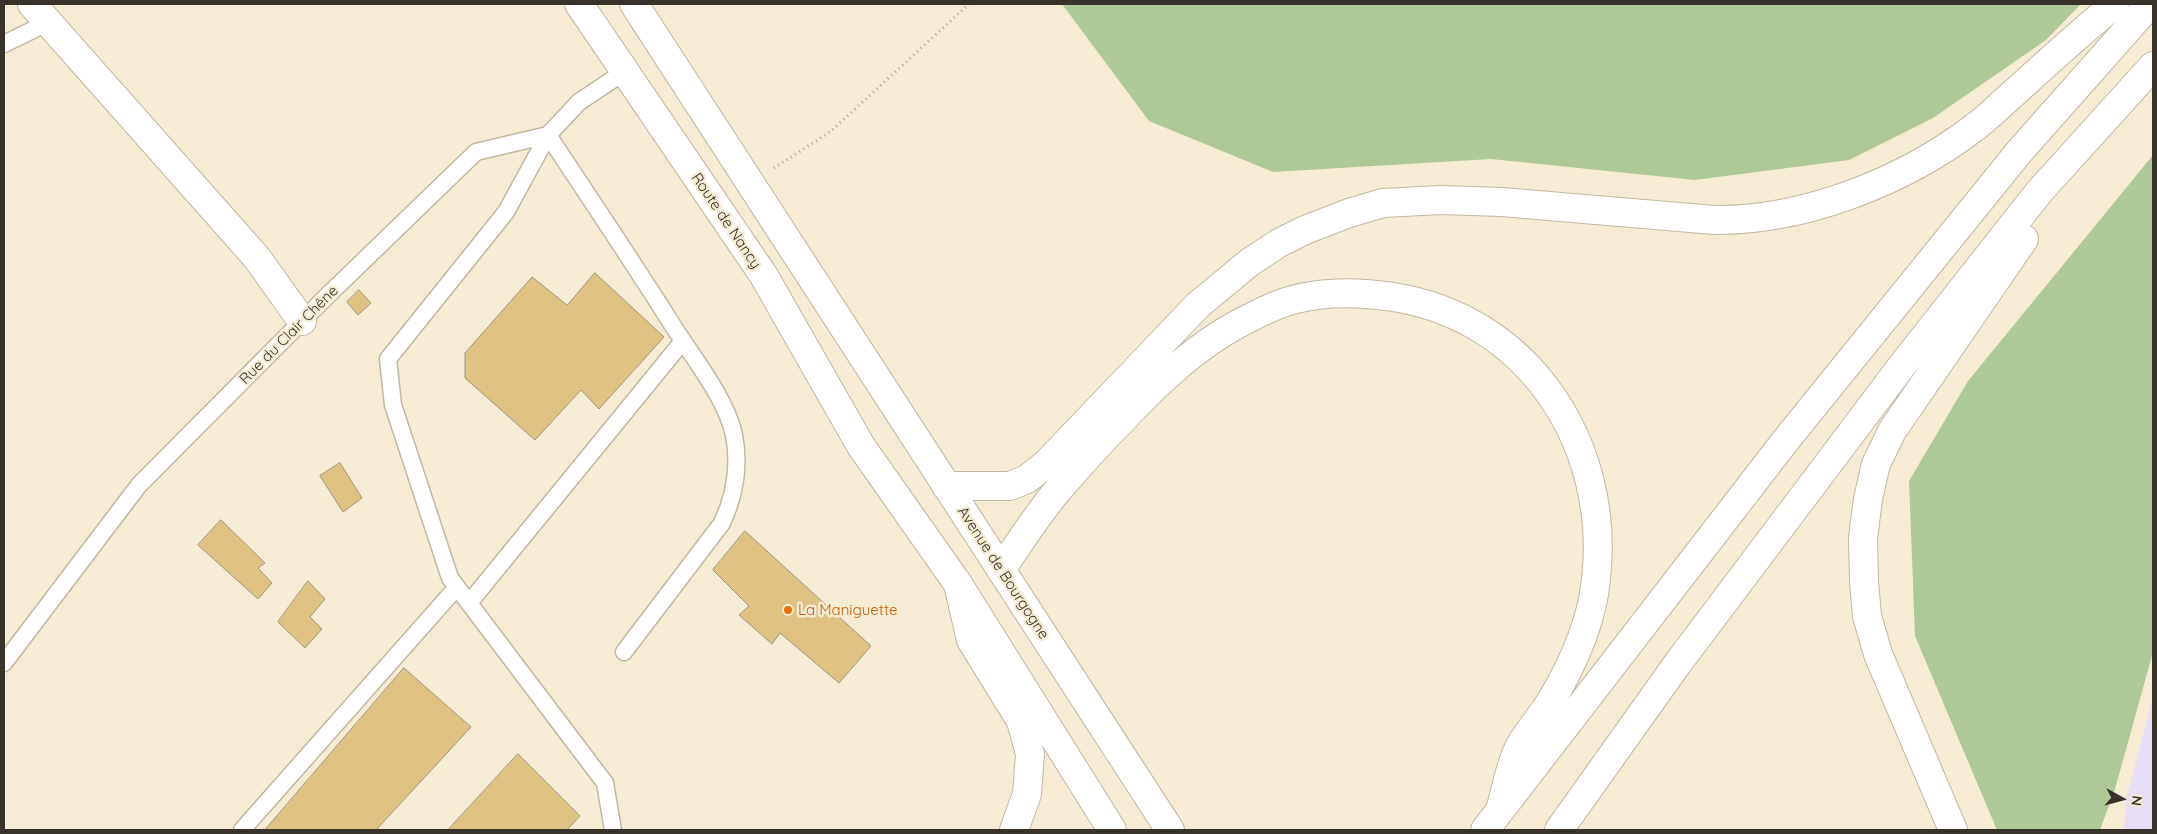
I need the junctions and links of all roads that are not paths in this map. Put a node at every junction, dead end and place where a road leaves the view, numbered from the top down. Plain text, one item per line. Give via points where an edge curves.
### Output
1 (579, 4) edge
2 (634, 4) edge
3 (2115, 4) edge
4 (2150, 4) edge
5 (41, 13) edge
6 (4, 44) edge
7 (2153, 66) edge
8 (624, 72) junction
9 (2106, 119) junction
10 (548, 135) junction
11 (302, 321) junction
12 (683, 341) junction
13 (946, 486) junction
14 (1001, 570) junction
15 (958, 584) junction
16 (457, 587) junction
17 (469, 603) junction
18 (624, 652) dead end
19 (4, 663) edge
20 (1493, 820) edge
21 (242, 830) edge
22 (613, 830) edge
23 (1014, 830) edge
24 (1112, 830) edge
25 (1170, 830) edge
26 (1559, 830) edge
27 (1953, 830) edge

1 - 8 main road, Route de Nancy
2 - 13 main road, Avenue de Bourgogne
3 - 13 main road via 1976,127 1934,155 1859,191 1796,210 1714,220 1502,202 1410,201 1349,213 1305,230 1250,262 1198,305 1046,464 1027,479 1010,486
4 - 20 main road via 2020,152 1799,425
5 - 6 lane
5 - 11 main road via 257,258
7 - 9 main road
8 - 10 lane via 579,102
8 - 15 main road, Route de Nancy via 764,276 861,446
9 - 26 main road via 2040,192 1895,375 1678,663
9 - 27 main road via 1892,431 1876,464 1868,499 1863,538 1867,616 1878,654
10 - 11 lane, Rue du Clair Chêne via 476,152
10 - 12 lane
10 - 16 lane via 506,212 388,359 393,405 450,578
11 - 19 lane, Rue du Clair Chêne via 138,485
12 - 17 lane
12 - 18 lane via 726,411 734,435 736,482 722,524
13 - 14 main road, Avenue de Bourgogne
14 - 20 main road via 1056,492 1160,381 1205,344 1239,324 1294,299 1318,294 1401,298 1452,313 1477,326 1519,358 1555,400 1581,448 1591,478 1597,517 1597,577 1584,632 1562,682 1520,746
14 - 25 main road, Avenue de Bourgogne
15 - 23 main road via 971,640 1021,721 1030,754 1027,794
15 - 24 main road
16 - 17 lane
16 - 21 lane
17 - 22 lane via 605,783

